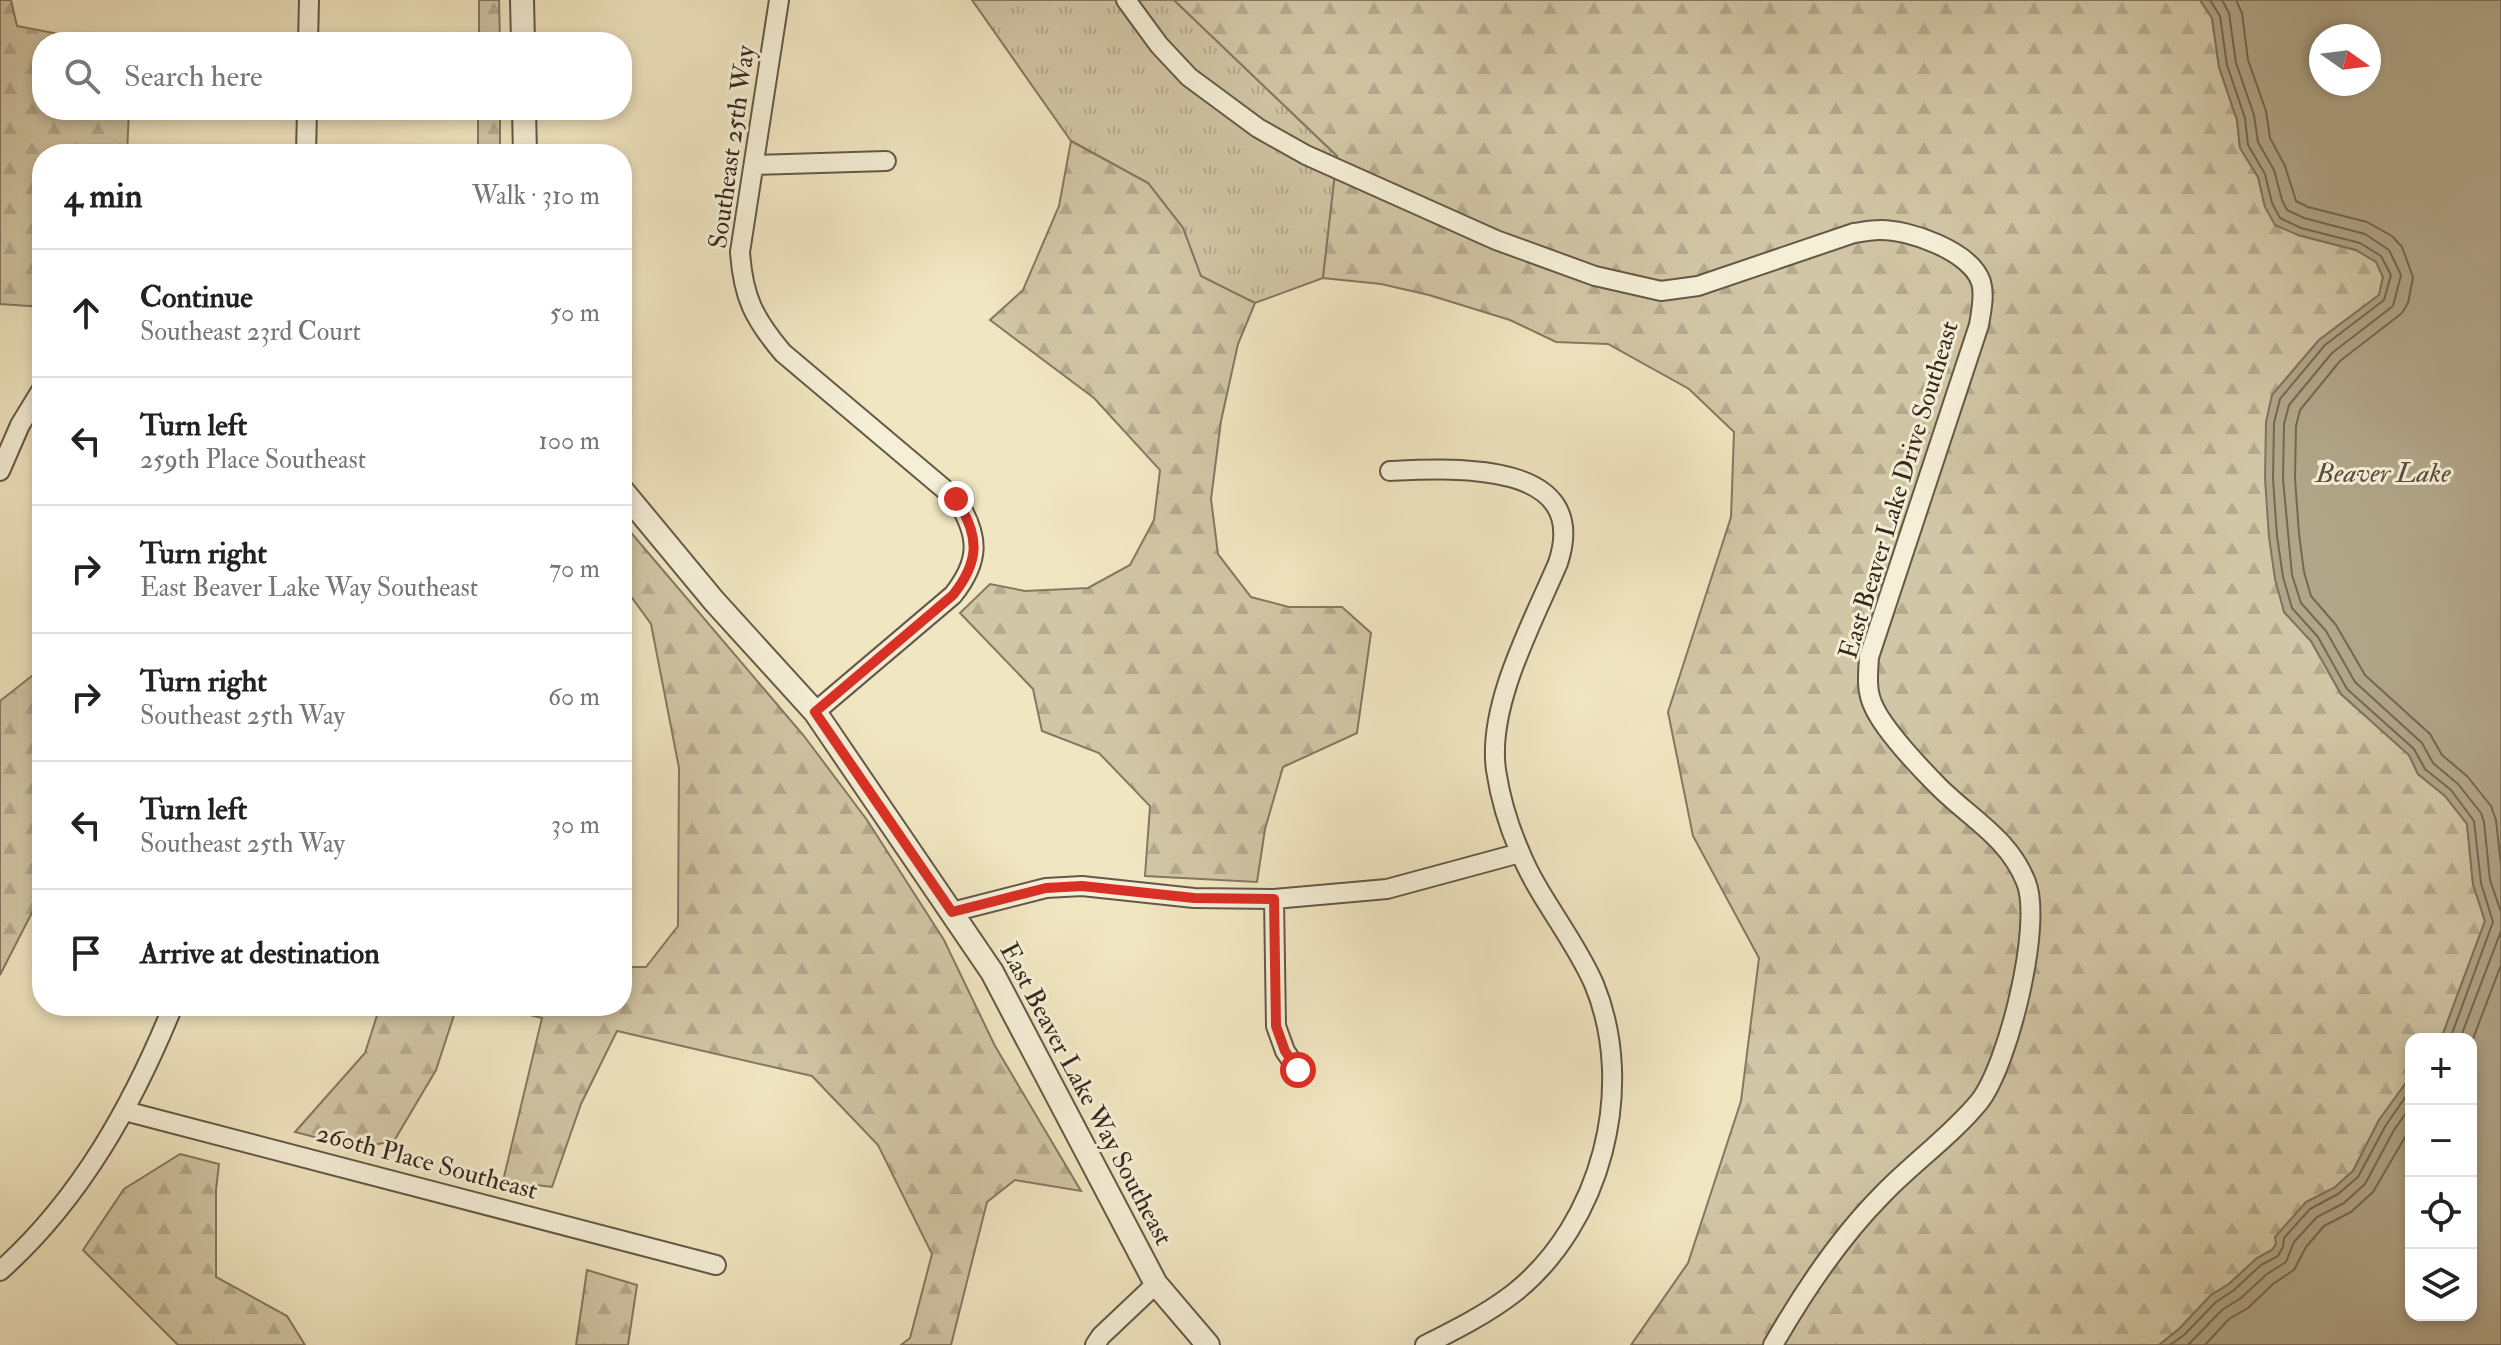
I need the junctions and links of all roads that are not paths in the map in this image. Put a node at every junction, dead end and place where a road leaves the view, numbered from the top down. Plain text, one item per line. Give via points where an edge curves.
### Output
1 (309, 0) edge
2 (522, 0) edge
3 (779, 0) edge
4 (1126, 0) edge
5 (308, 32) edge
6 (523, 32) edge
7 (307, 120) edge
8 (524, 120) edge
9 (306, 144) edge
10 (525, 144) edge
11 (886, 161) dead end
12 (754, 165) junction
13 (32, 405) edge
14 (0, 471) edge
15 (1390, 471) dead end
16 (632, 502) edge
17 (815, 712) junction
18 (1520, 853) junction
19 (1274, 899) junction
20 (952, 912) junction
21 (168, 1016) edge
22 (1298, 1070) dead end
23 (125, 1111) junction
24 (716, 1265) dead end
25 (0, 1271) edge
26 (1156, 1284) junction
27 (1095, 1345) edge
28 (1208, 1345) edge
29 (1425, 1345) edge
30 (1773, 1345) edge

1 - 5 street
2 - 6 street
3 - 12 street, Southeast 25th Way
4 - 30 street, East Beaver Lake Drive Southeast via 1189,77 1258,128 1496,240 1583,272 1661,291 1698,286 1854,233 1881,230 1942,247 1963,259 1981,283 1979,325 1869,657 1867,683 1886,726 1942,790 2005,844 2019,865 2031,911 2018,1002 2005,1049 1980,1101 1881,1196 1828,1258
7 - 9 street
8 - 10 street
11 - 12 street
12 - 17 street, Southeast 25th Way via 741,268 766,333 956,499 974,538 974,558 953,595
13 - 14 street
15 - 18 street via 1469,469 1530,483 1555,502 1562,518 1565,541 1503,696 1496,730 1496,769
16 - 17 street, East Beaver Lake Way Southeast
17 - 20 street, East Beaver Lake Way Southeast
18 - 19 street via 1387,889
18 - 29 street via 1580,956 1607,1026 1611,1079 1605,1146 1566,1237 1542,1267 1514,1293
19 - 20 street via 1194,898 1082,886 1046,888
19 - 22 street via 1276,1026
20 - 26 street, East Beaver Lake Way Southeast via 992,972
21 - 23 street
23 - 24 street, 260th Place Southeast
23 - 25 street via 50,1219
26 - 27 street
26 - 28 street, East Beaver Lake Way Southeast

